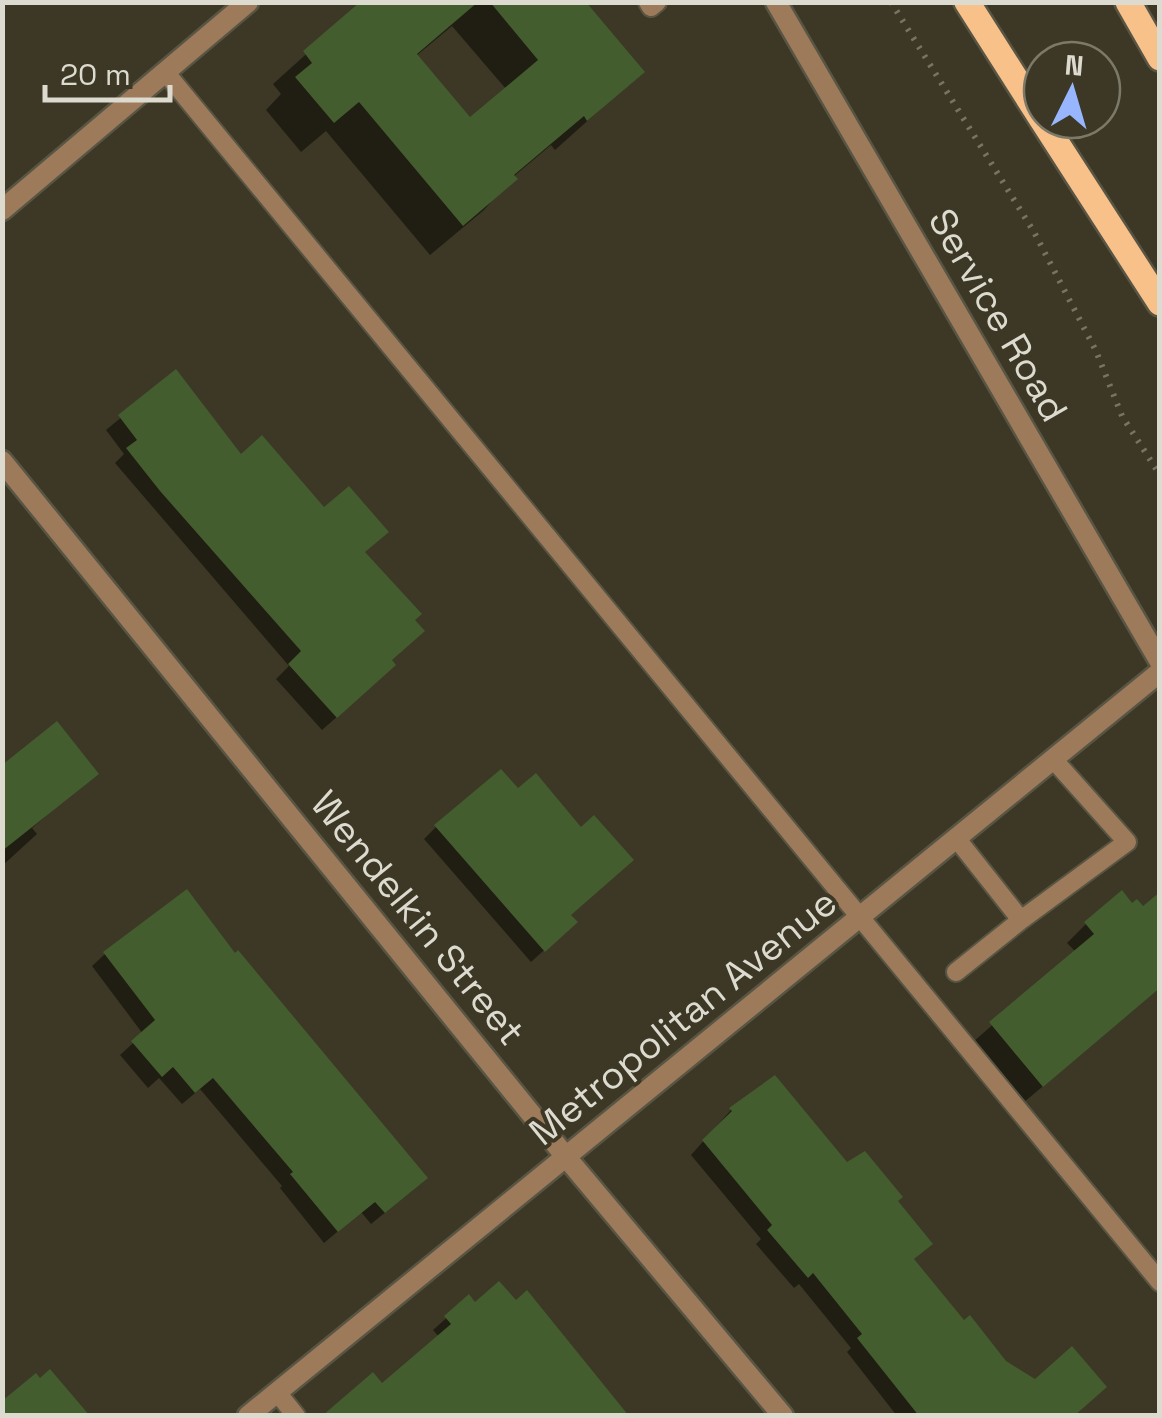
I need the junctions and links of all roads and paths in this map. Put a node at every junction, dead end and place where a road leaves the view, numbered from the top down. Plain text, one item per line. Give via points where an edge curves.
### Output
1 (248, 2) edge
2 (648, 2) edge
3 (657, 2) edge
4 (776, 2) edge
5 (891, 2) edge
6 (967, 2) edge
7 (1128, 2) edge
8 (1160, 58) edge
9 (166, 73) junction
10 (1022, 89) edge
11 (1055, 140) edge
12 (2, 210) edge
13 (1160, 303) edge
14 (2, 461) edge
15 (1160, 475) edge
16 (1160, 662) edge
17 (1160, 672) edge
18 (1053, 760) junction
19 (957, 839) junction
20 (860, 920) junction
21 (1021, 920) junction
22 (956, 972) dead end
23 (566, 1156) junction
24 (1160, 1282) edge
25 (277, 1392) junction
26 (248, 1416) edge
27 (296, 1416) edge
28 (783, 1416) edge

1 - 9 street
2 - 3 lane
4 - 16 street, Service Road
5 - 15 path via 1034,232 1122,416
6 - 10 main road
7 - 8 main road
9 - 12 street
9 - 20 lane
11 - 13 main road
14 - 23 street, Wendelkin Street
17 - 18 street, Metropolitan Avenue
18 - 19 street, Metropolitan Avenue
18 - 21 lane via 1127,842
19 - 20 street, Metropolitan Avenue
19 - 21 lane
20 - 23 street, Metropolitan Avenue
20 - 24 lane
21 - 22 lane
23 - 25 street, Metropolitan Avenue
23 - 28 street, Wendelkin Street
25 - 26 street, Metropolitan Avenue
25 - 27 lane

